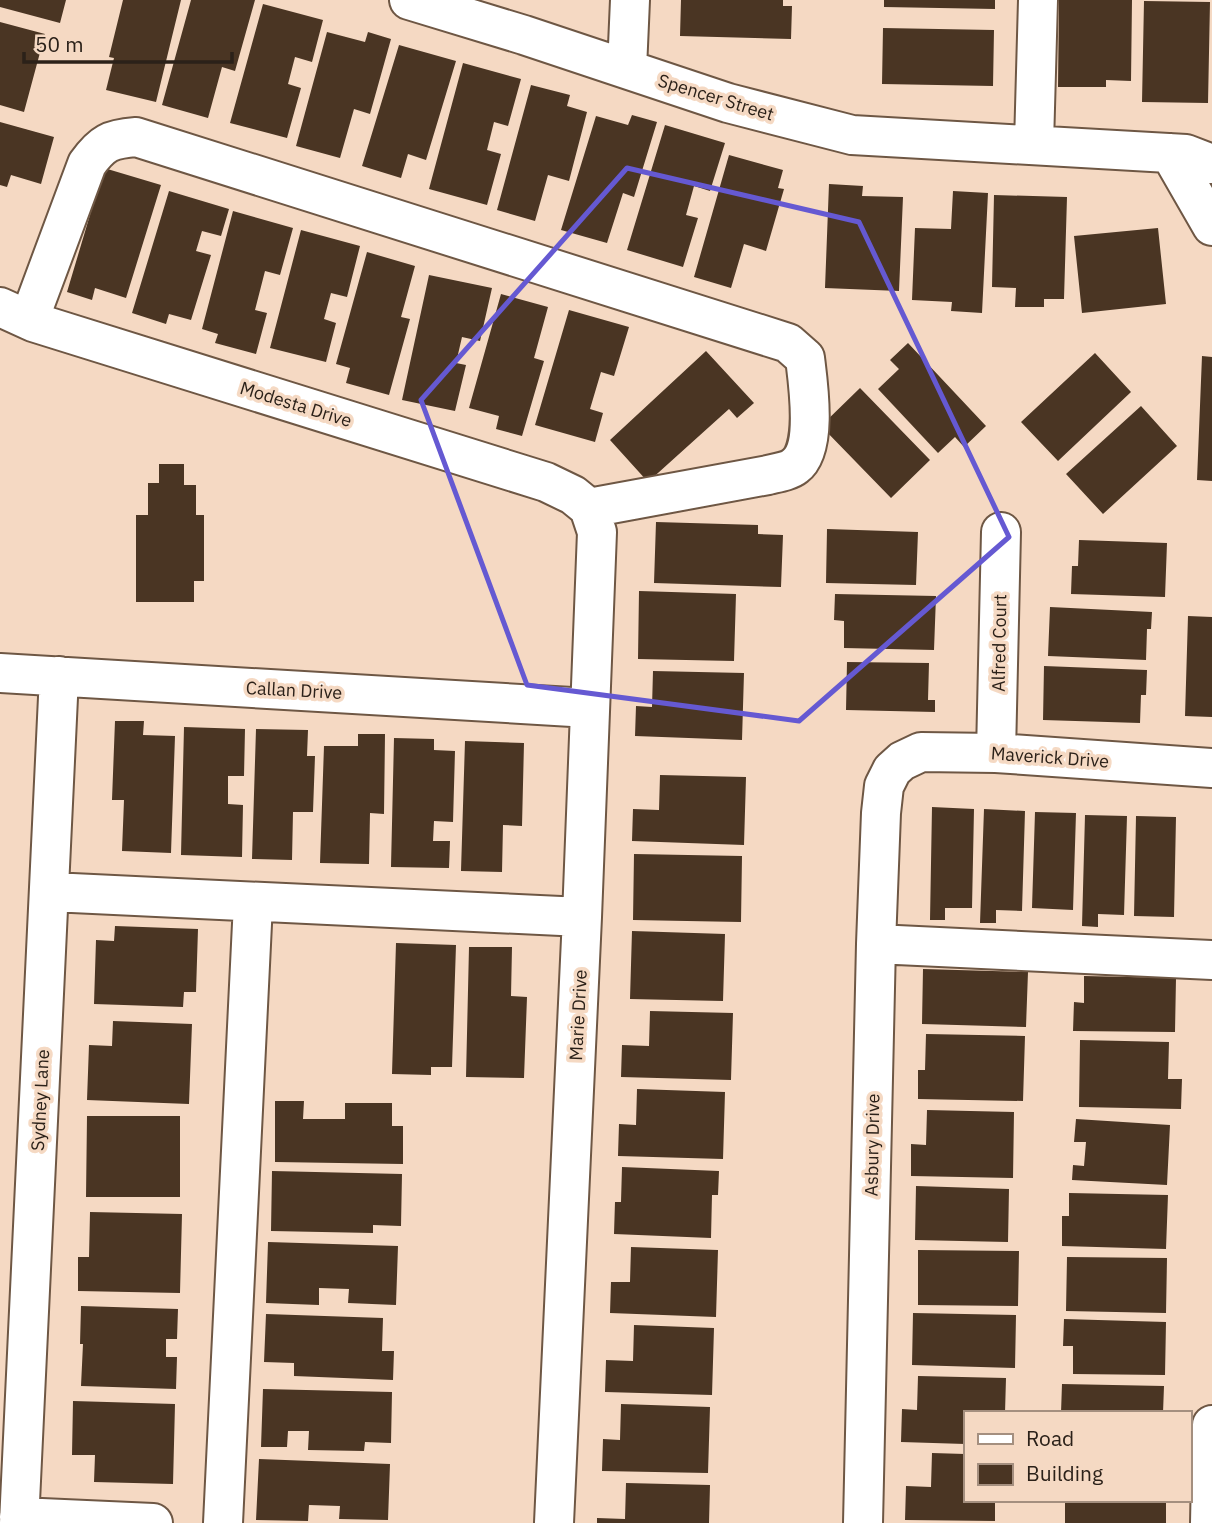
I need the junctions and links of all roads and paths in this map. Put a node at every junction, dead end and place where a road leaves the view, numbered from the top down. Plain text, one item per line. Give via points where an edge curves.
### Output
1 (409, 0) edge
2 (630, 0) edge
3 (1038, 0) edge
4 (627, 69) junction
5 (1034, 144) junction
6 (1170, 153) junction
7 (1212, 164) edge
8 (1212, 226) edge
9 (15, 314) edge
10 (589, 508) junction
11 (1001, 533) dead end
12 (0, 673) edge
13 (59, 676) junction
14 (589, 708) junction
15 (996, 753) junction
16 (1212, 768) edge
17 (892, 770) joint
18 (51, 892) junction
19 (253, 903) junction
20 (582, 917) junction
21 (876, 944) junction
22 (1212, 960) edge
23 (1212, 1425) edge
24 (19, 1520) edge
25 (153, 1523) edge
26 (223, 1523) edge
27 (554, 1523) edge
28 (863, 1523) edge
29 (1210, 1523) edge

1 - 4 street, Spencer Street
2 - 4 street
3 - 5 street
4 - 5 street, Spencer Street via 728,103 852,135
5 - 6 street, Spencer Street
6 - 7 street, Spencer Street
6 - 8 street
9 - 10 street, Modesta Drive via 546,482
9 - 10 street via 99,146 136,137 788,343 805,358 810,400 806,449 795,466
10 - 14 street, Marie Drive via 597,533
11 - 15 street, Alfred Court
12 - 13 street, Callan Drive
13 - 14 street, Callan Drive
13 - 18 street, Sydney Lane
14 - 20 street, Marie Drive
15 - 16 street, Maverick Drive
15 - 17 street, Maverick Drive via 921,752
17 - 21 street, Asbury Drive via 884,786 881,813
18 - 19 street
18 - 24 street, Sydney Lane
19 - 20 street
19 - 26 street
20 - 27 street, Marie Drive
21 - 22 street
21 - 28 street, Asbury Drive
23 - 29 street
24 - 25 street

